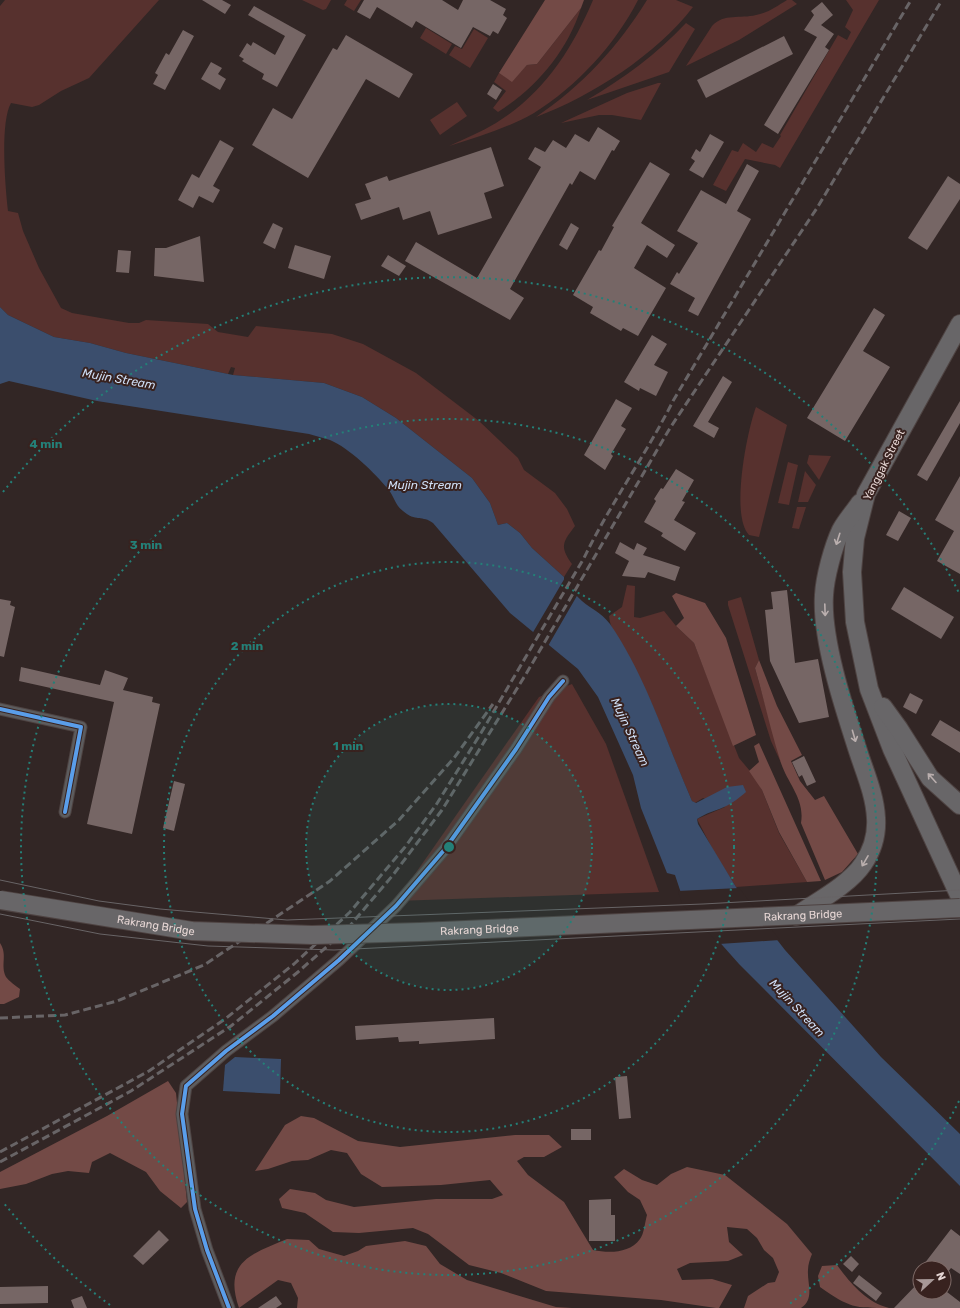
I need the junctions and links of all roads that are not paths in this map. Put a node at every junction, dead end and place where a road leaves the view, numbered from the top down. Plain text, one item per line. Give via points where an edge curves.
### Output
1 (960, 324) edge
2 (866, 494) junction
3 (563, 681) dead end
4 (869, 689) junction
5 (0, 709) edge
6 (960, 805) edge
7 (65, 812) dead end
8 (960, 897) edge
9 (0, 900) edge
10 (960, 908) edge
11 (796, 916) junction
12 (229, 1308) edge

1 - 2 main road, Yanggak Street
2 - 4 main road, Yanggak Street via 855,538 852,572 855,622
2 -> 11 main road via 841,530 828,571 824,595 825,621 835,670 875,803 875,833 871,850 855,873
3 - 12 street via 549,696 516,749 445,849 396,906 339,960 186,1086 182,1114 195,1209
6 -> 4 main road via 930,778 899,729
4 - 8 main road, Yanggak Street via 892,749
5 - 7 street via 81,727
9 - 11 main road, Rakrang Bridge, bridge via 192,931 274,935 420,932
10 - 11 main road, Rakrang Bridge, bridge

